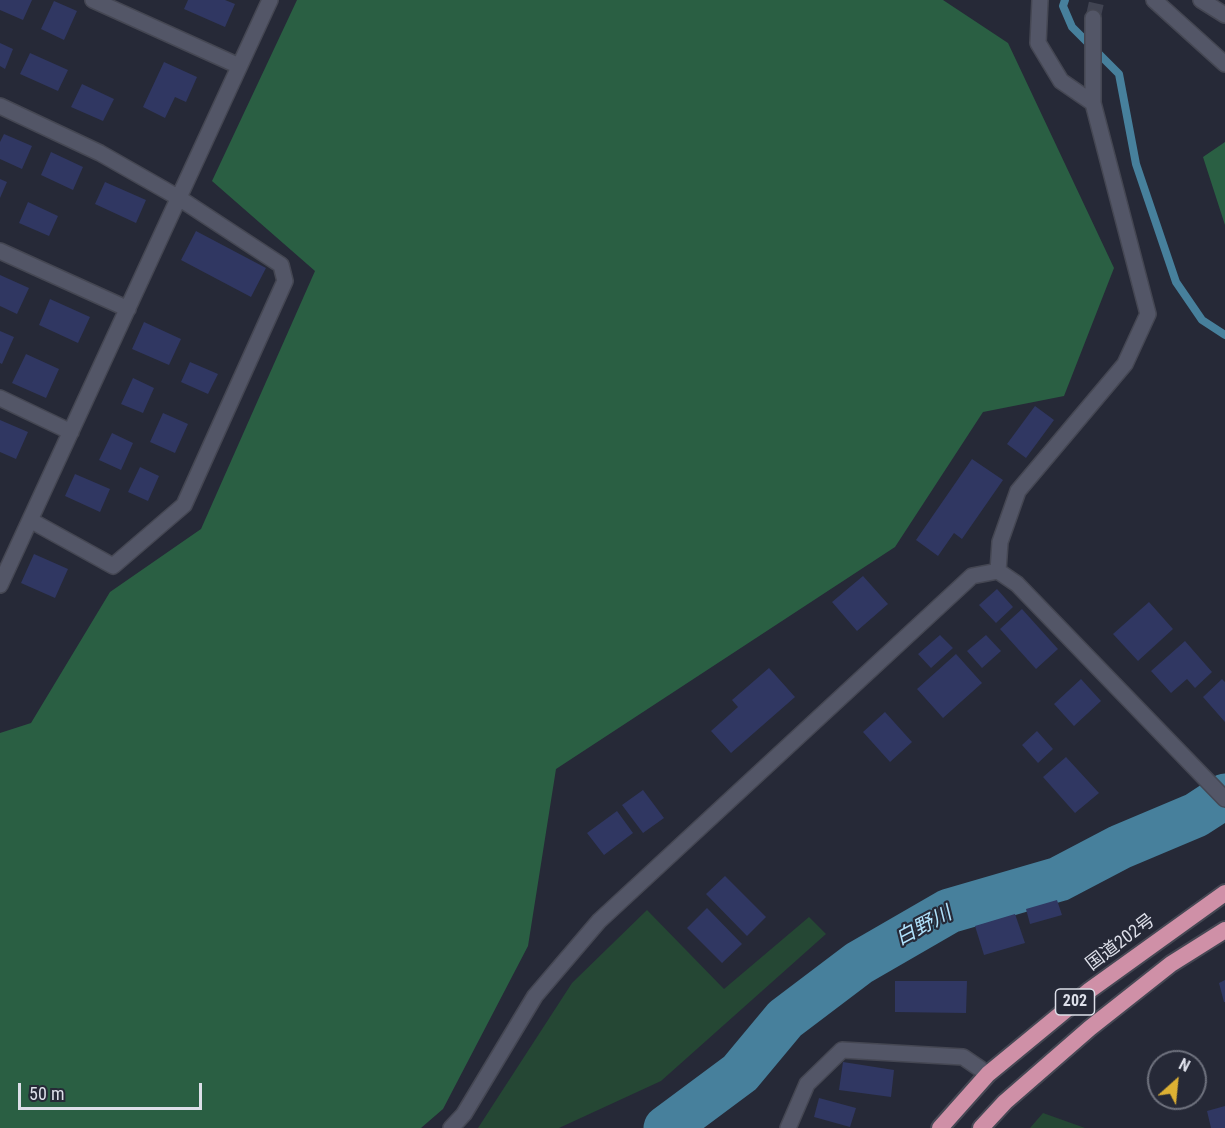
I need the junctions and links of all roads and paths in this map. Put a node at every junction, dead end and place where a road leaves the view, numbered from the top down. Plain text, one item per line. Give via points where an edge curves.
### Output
1 (93, 0) edge
2 (270, 0) edge
3 (1040, 0) edge
4 (1154, 0) edge
5 (1201, 0) edge
6 (1211, 0) edge
7 (1225, 13) edge
8 (1093, 18) tunnel mouth
9 (1225, 64) edge
10 (239, 66) junction
11 (1093, 103) junction
12 (0, 106) edge
13 (179, 198) junction
14 (0, 251) edge
15 (128, 309) junction
16 (0, 398) edge
17 (70, 432) junction
18 (30, 519) junction
19 (0, 547) edge
20 (14, 554) junction
21 (998, 571) junction
22 (0, 585) edge
23 (1225, 799) edge
24 (1225, 893) edge
25 (1225, 930) edge
26 (988, 1074) junction
27 (451, 1128) edge
28 (788, 1128) edge
29 (940, 1128) edge
30 (981, 1128) edge

1 - 10 street
2 - 10 street
3 - 11 street via 1038,43 1061,81
4 - 9 street
5 - 7 street
6 - 7 street
8 - 11 street
10 - 13 street
11 - 21 street via 1148,314 1125,364 1018,491 1000,542
12 - 13 street via 100,153
13 - 15 street
13 - 18 street via 281,265 285,281 184,506 113,566
14 - 15 street
15 - 17 street
16 - 17 street
17 - 18 street
18 - 20 street
19 - 20 street
20 - 22 street
21 - 23 street via 1017,584
21 - 27 street via 972,576 599,921 535,996 464,1114
24 - 26 highway, 国道202号 / 202 via 1090,990
25 - 30 highway, 202 via 1171,964 1090,1028
26 - 28 street via 963,1058 842,1050 807,1084
26 - 29 highway, 国道202号 / 202

